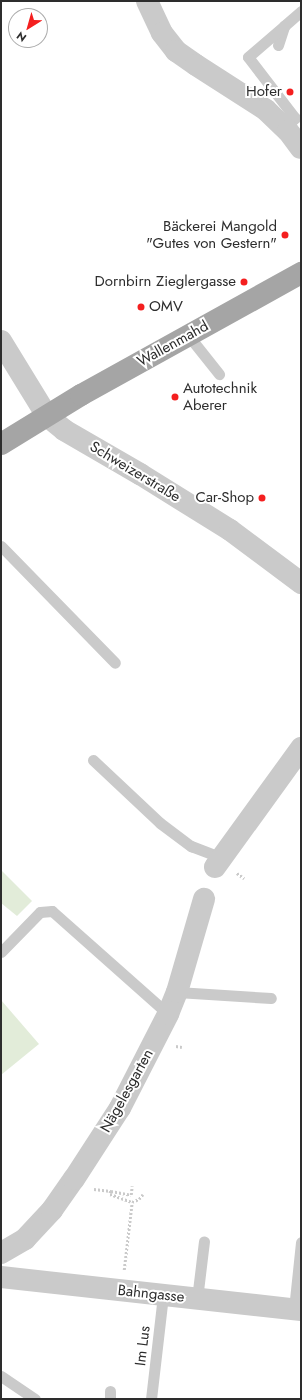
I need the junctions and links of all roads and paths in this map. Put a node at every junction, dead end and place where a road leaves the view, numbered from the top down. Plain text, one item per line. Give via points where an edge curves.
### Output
1 (148, 2) edge
2 (301, 12) edge
3 (284, 26) junction
4 (278, 45) dead end
5 (284, 128) junction
6 (301, 148) edge
7 (301, 274) edge
8 (188, 335) junction
9 (1, 341) edge
10 (219, 374) dead end
11 (47, 416) junction
12 (1, 444) edge
13 (1, 546) edge
14 (301, 583) edge
15 (115, 663) dead end
16 (301, 748) edge
17 (93, 760) dead end
18 (219, 862) joint
19 (204, 899) dead end
20 (1, 952) edge
21 (177, 992) junction
22 (271, 998) dead end
23 (168, 1014) junction
24 (132, 1186) dead end
25 (89, 1188) dead end
26 (111, 1191) junction
27 (143, 1194) dead end
28 (132, 1202) junction
29 (204, 1241) dead end
30 (301, 1242) edge
31 (1, 1252) edge
32 (124, 1273) dead end
33 (1, 1278) edge
34 (164, 1296) junction
35 (197, 1299) junction
36 (297, 1310) edge
37 (1, 1376) edge
38 (35, 1399) edge
39 (151, 1399) edge

1 - 5 street via 162,33 176,50 266,110
2 - 3 lane
3 - 4 lane
3 - 5 lane via 248,57 295,118
5 - 6 street
7 - 8 main road, Wallenmahd
8 - 10 lane
8 - 11 main road, Wallenmahd
9 - 11 street, Schweizerstraße
11 - 12 main road, Wallenmahd
11 - 14 street, Schweizerstraße via 64,430 230,530
13 - 15 lane
16 - 18 street
17 - 18 lane via 160,823 191,846
19 - 21 street, Nägelesgarten
20 - 23 lane via 40,912 52,911
21 - 22 lane
21 - 23 street, Nägelesgarten
23 - 31 street, Nägelesgarten via 120,1108 74,1180 39,1225 24,1239
24 - 26 path via 131,1195
25 - 26 path
26 - 28 path via 110,1194
27 - 28 path
28 - 32 path
29 - 35 lane
30 - 36 lane
33 - 34 street, Bahngasse
34 - 35 street, Bahngasse
34 - 39 lane, Im Lus
35 - 36 street, Bahngasse
37 - 38 lane

